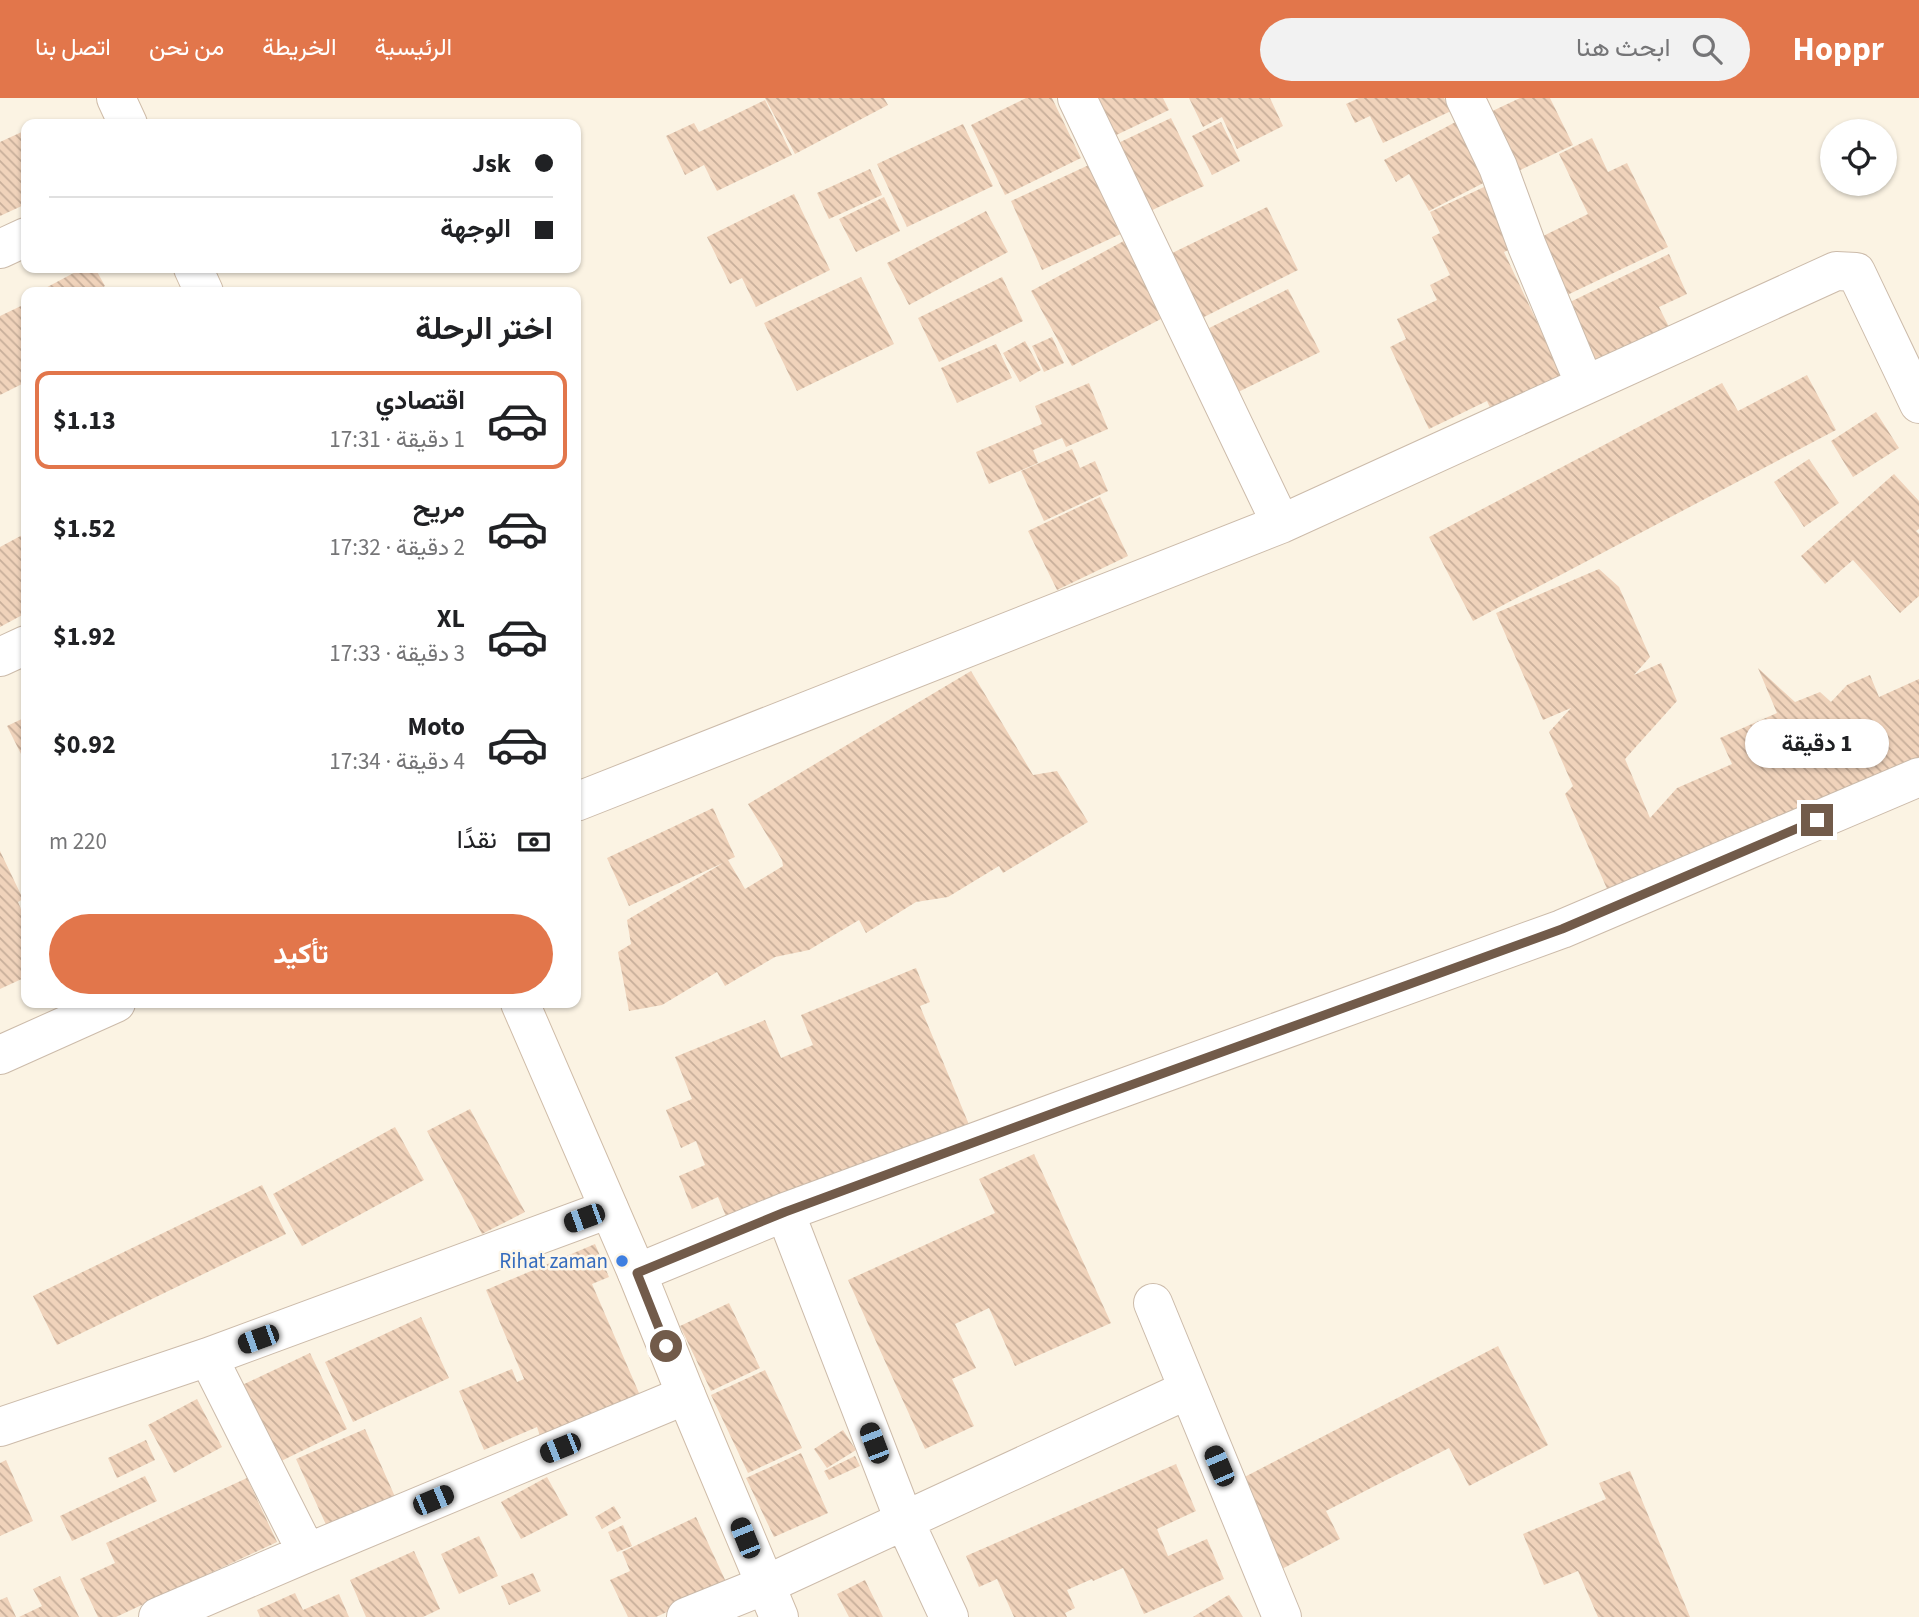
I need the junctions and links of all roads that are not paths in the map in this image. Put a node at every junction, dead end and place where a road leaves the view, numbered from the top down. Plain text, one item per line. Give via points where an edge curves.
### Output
1 (116, 98) edge
2 (1076, 98) edge
3 (1465, 98) edge
4 (126, 119) edge
5 (21, 239) edge
6 (0, 249) edge
7 (1585, 385) junction
8 (1919, 404) edge
9 (1281, 524) junction
10 (21, 647) edge
11 (0, 657) edge
12 (1919, 777) edge
13 (581, 801) edge
14 (105, 1008) edge
15 (522, 1008) edge
16 (0, 1055) edge
17 (609, 1209) junction
18 (785, 1212) junction
19 (637, 1273) junction
20 (1153, 1303) dead end
21 (208, 1357) junction
22 (1187, 1390) junction
23 (686, 1395) junction
24 (0, 1427) edge
25 (904, 1520) junction
26 (307, 1553) junction
27 (772, 1601) edge
28 (236, 1602) edge
29 (158, 1617) edge
30 (686, 1617) edge
31 (949, 1617) edge
32 (1282, 1617) edge

1 - 4 street
2 - 9 street
3 - 7 street via 1498,167
5 - 6 street
7 - 8 street via 1836,271 1856,272
7 - 9 street
9 - 13 street
10 - 11 street
12 - 18 street via 1562,929
14 - 16 street
15 - 17 street
17 - 19 street
17 - 21 street
18 - 19 street
18 - 25 street
19 - 23 street
20 - 22 street
21 - 24 street
21 - 26 street
22 - 25 street
22 - 32 street
23 - 26 street
23 - 27 street
25 - 27 street
25 - 31 street
26 - 28 street
27 - 30 street
28 - 29 street

